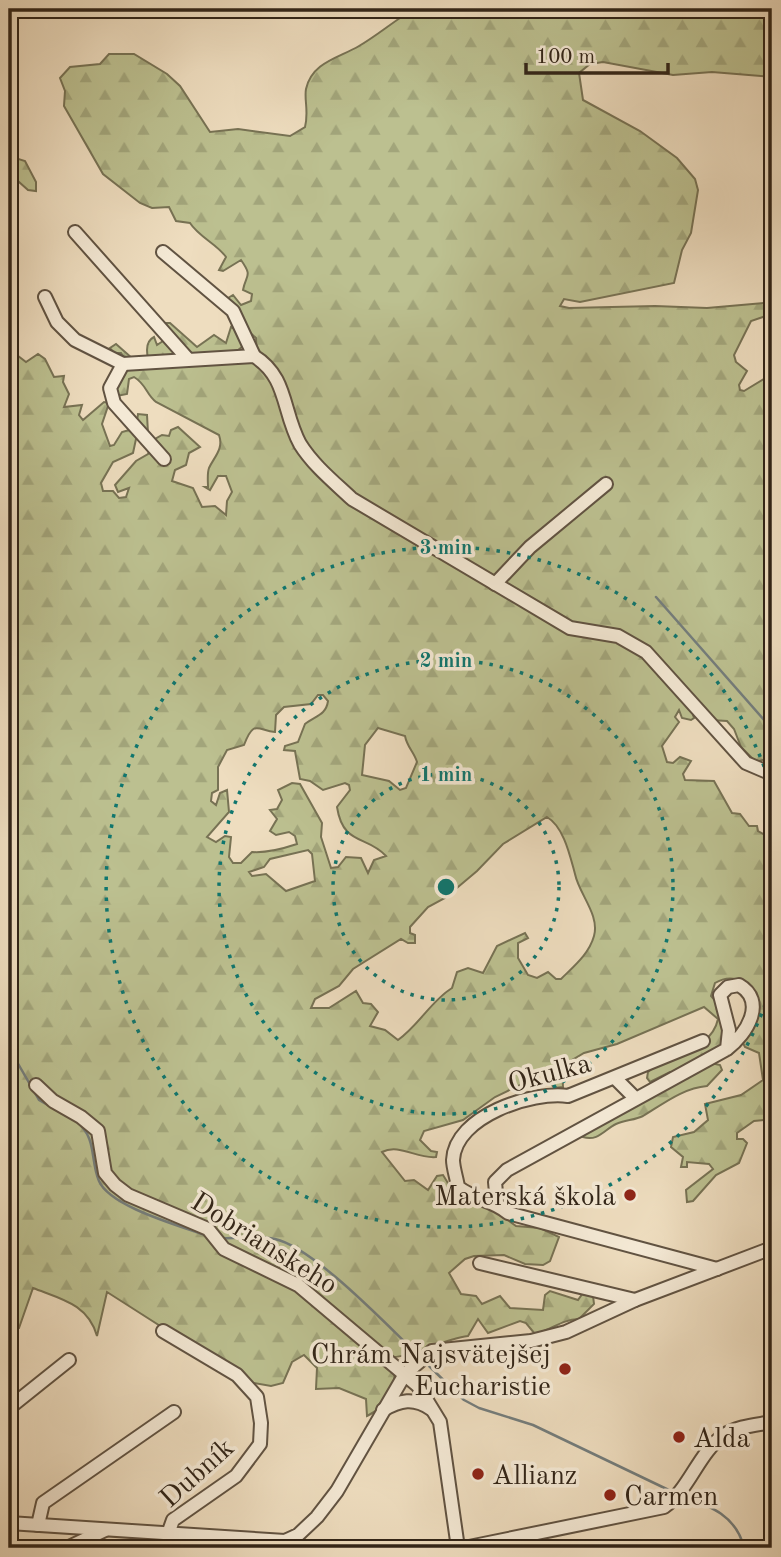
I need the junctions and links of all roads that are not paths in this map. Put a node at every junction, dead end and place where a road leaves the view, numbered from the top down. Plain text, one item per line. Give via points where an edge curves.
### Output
1 (75, 232) dead end
2 (163, 252) dead end
3 (45, 297) dead end
4 (254, 356) junction
5 (187, 358) junction
6 (123, 364) junction
7 (164, 459) dead end
8 (606, 484) dead end
9 (495, 584) junction
10 (772, 774) edge
11 (703, 1041) dead end
12 (727, 1049) junction
13 (616, 1079) junction
14 (36, 1085) dead end
15 (635, 1098) junction
16 (497, 1203) junction
17 (772, 1248) edge
18 (672, 1255) junction
19 (480, 1263) dead end
20 (717, 1269) junction
21 (684, 1281) junction
22 (602, 1291) junction
23 (635, 1300) junction
24 (608, 1312) junction
25 (163, 1331) dead end
26 (69, 1360) dead end
27 (405, 1374) junction
28 (9, 1408) edge
29 (174, 1412) dead end
30 (380, 1412) junction
31 (437, 1414) junction
32 (772, 1422) edge
33 (9, 1523) edge
34 (38, 1525) junction
35 (106, 1530) junction
36 (167, 1534) junction
37 (285, 1541) junction
38 (252, 1544) edge
39 (67, 1548) edge
40 (272, 1548) edge
41 (458, 1548) edge
42 (464, 1548) edge

1 - 5 street
2 - 4 street via 233,312
3 - 6 street via 57,322 75,340
4 - 5 street
4 - 9 street via 270,366 301,445 324,473 352,499
5 - 6 street
6 - 7 street via 110,388 114,403
8 - 9 street via 530,547
9 - 10 street via 570,628 618,636 646,652 746,763
11 - 13 street, Okulka
12 - 12 street via 741,1039 754,1004 747,989 738,985 720,995 729,1030
12 - 15 street, Okulka
13 - 15 street
13 - 16 street, Okulka via 568,1096 525,1099 483,1118 463,1133 453,1159 458,1187 473,1198
14 - 27 street, Dobrianskeho via 98,1131 105,1173 115,1185 210,1232 219,1244 248,1262 298,1285
15 - 16 street, Okulka via 507,1170 495,1182
16 - 18 street, Okulka via 509,1213
17 - 20 street
18 - 20 street, Okulka
18 - 21 street
19 - 22 street
20 - 21 street
21 - 23 street
22 - 23 street
22 - 24 street
23 - 24 street
24 - 27 street via 566,1332 429,1353
25 - 36 street, Dubník via 237,1375 257,1397 261,1423 260,1444 236,1476 173,1520
26 - 28 street
27 - 30 street
27 - 31 street, Dobrianskeho
29 - 34 street via 43,1503
30 - 31 street via 396,1402 412,1400
30 - 37 street via 337,1492 298,1535
31 - 41 street, Dobrianskeho via 447,1455
32 - 42 street via 723,1436 681,1493 664,1507
33 - 34 street, Dubník
34 - 35 street, Dubník
35 - 36 street, Dubník
35 - 39 street, Dubník
36 - 38 street, Dubník
37 - 38 street, Dubník
37 - 40 street

